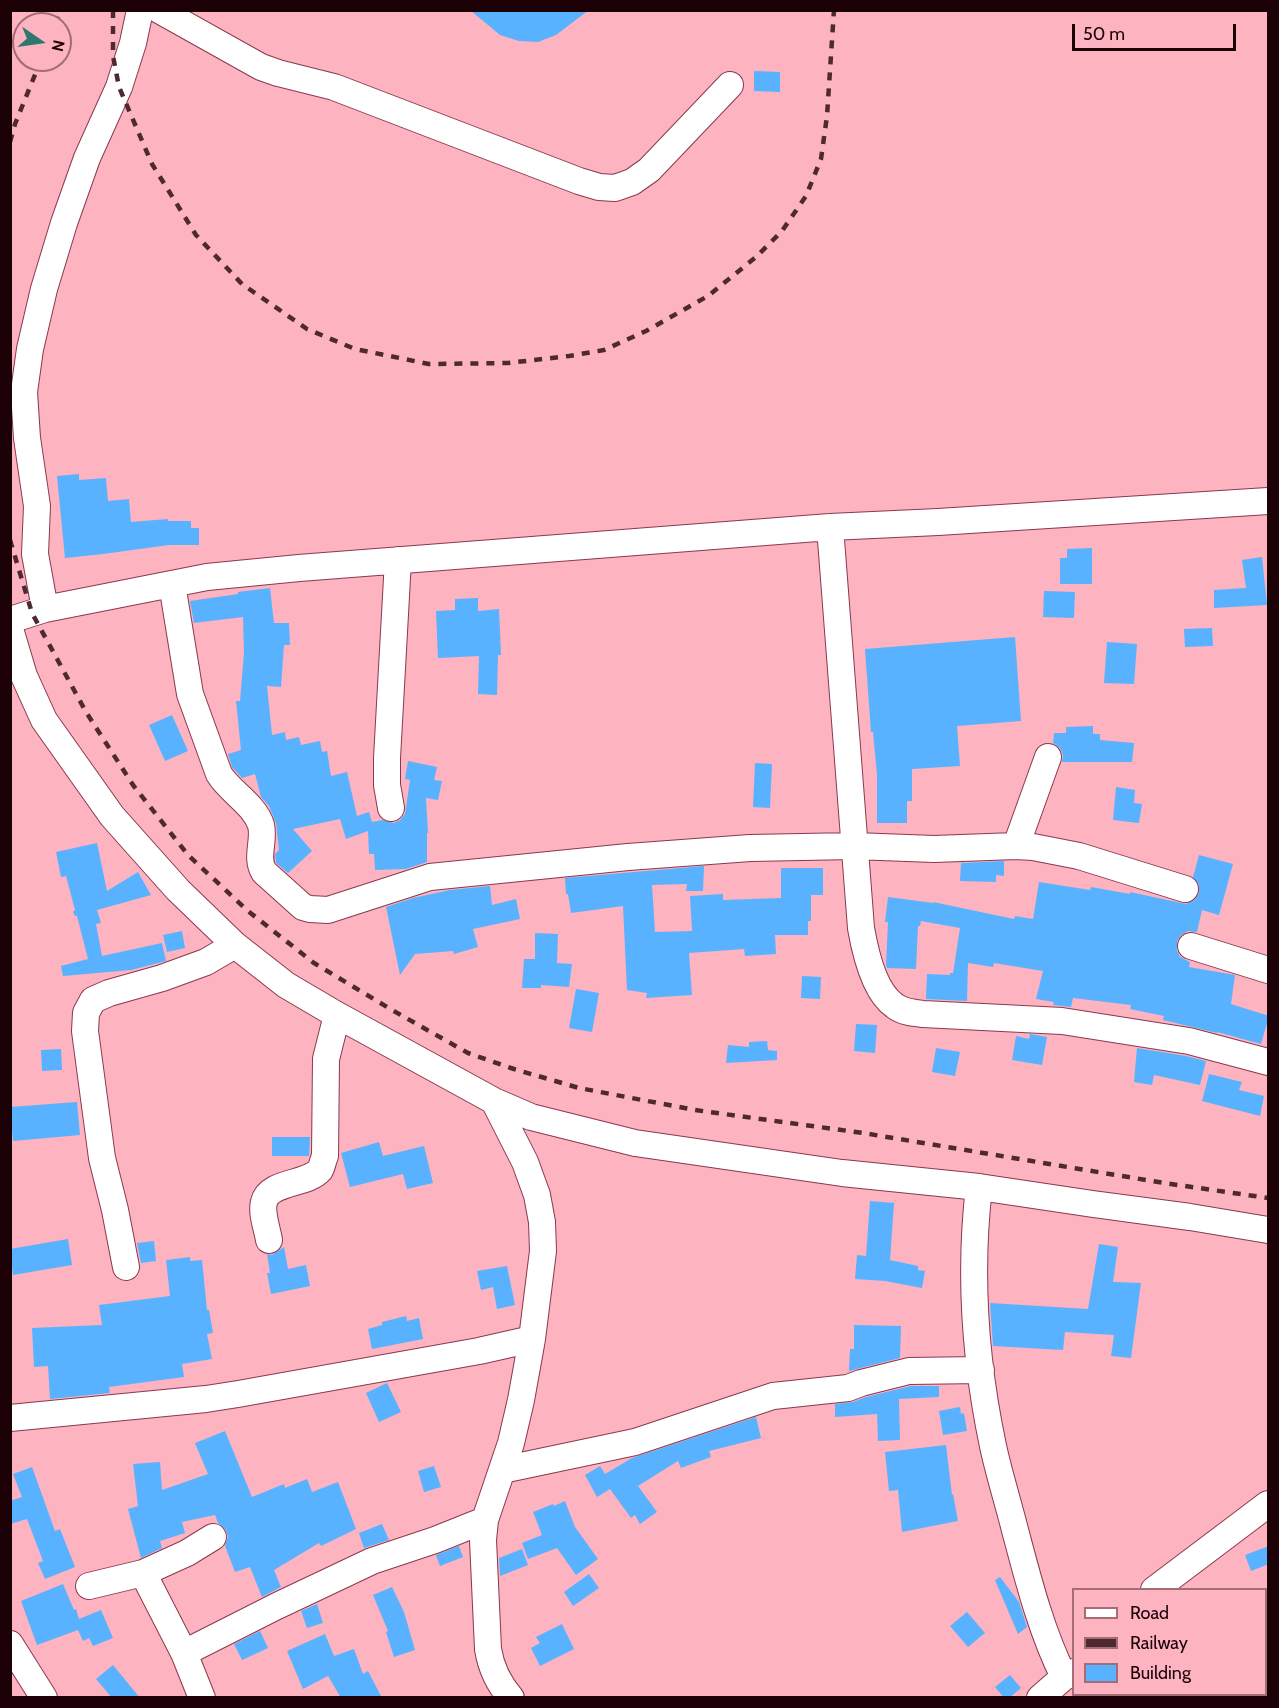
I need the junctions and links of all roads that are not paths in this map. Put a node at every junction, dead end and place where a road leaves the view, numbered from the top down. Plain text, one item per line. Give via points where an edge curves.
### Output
1 (140, 10) edge
2 (159, 10) edge
3 (730, 85) dead end
4 (1269, 501) edge
5 (830, 527) junction
6 (398, 560) junction
7 (172, 584) junction
8 (45, 609) junction
9 (10, 620) edge
10 (10, 629) edge
11 (1048, 757) dead end
12 (391, 808) dead end
13 (854, 846) junction
14 (1016, 846) junction
15 (1185, 889) dead end
16 (235, 945) junction
17 (1191, 946) dead end
18 (1269, 970) edge
19 (337, 1015) junction
20 (1269, 1062) edge
21 (494, 1101) junction
22 (979, 1187) junction
23 (1269, 1230) edge
24 (269, 1240) dead end
25 (126, 1268) dead end
26 (532, 1339) junction
27 (981, 1370) junction
28 (10, 1418) edge
29 (502, 1470) junction
30 (1269, 1504) edge
31 (484, 1520) junction
32 (213, 1538) dead end
33 (143, 1573) junction
34 (89, 1586) dead end
35 (1157, 1588) edge
36 (10, 1644) edge
37 (184, 1653) junction
38 (1069, 1674) edge
39 (44, 1698) edge
40 (202, 1698) edge
41 (511, 1698) edge
42 (1040, 1698) edge

1 - 8 street via 119,87 63,223 30,349 24,392 37,506 36,555
2 - 3 street via 261,67 334,87 598,187 615,188 649,170
4 - 5 street
5 - 6 street
5 - 13 street
6 - 7 street
6 - 12 street via 387,758
7 - 8 street
7 - 13 street via 190,694 219,774 258,818 262,837 260,866 303,907 328,910 430,877 628,857
8 - 9 street
10 - 16 street via 24,676 44,720 112,816 178,890
11 - 14 street
13 - 14 street
13 - 20 street via 865,951 875,977 894,1006 923,1014 1062,1021 1189,1041
14 - 15 street via 1079,856
16 - 19 street via 286,985
16 - 25 street via 206,962 93,1000 86,1013 102,1158
17 - 18 street
19 - 21 street
19 - 24 street via 326,1059 325,1156 320,1169 308,1178 272,1190 264,1199
21 - 22 street via 531,1117 635,1143 842,1173
21 - 26 street via 525,1162 542,1222 543,1251
22 - 23 street
22 - 27 street via 973,1267
26 - 28 street via 227,1396
26 - 29 street
27 - 29 street via 909,1371 848,1388 773,1396 635,1442
27 - 38 street via 993,1446 1025,1568 1048,1641
29 - 31 street
30 - 35 street
31 - 37 street via 372,1562
31 - 41 street via 488,1649 497,1680
32 - 33 street
33 - 34 street
33 - 37 street
36 - 39 street
37 - 40 street
38 - 42 street

